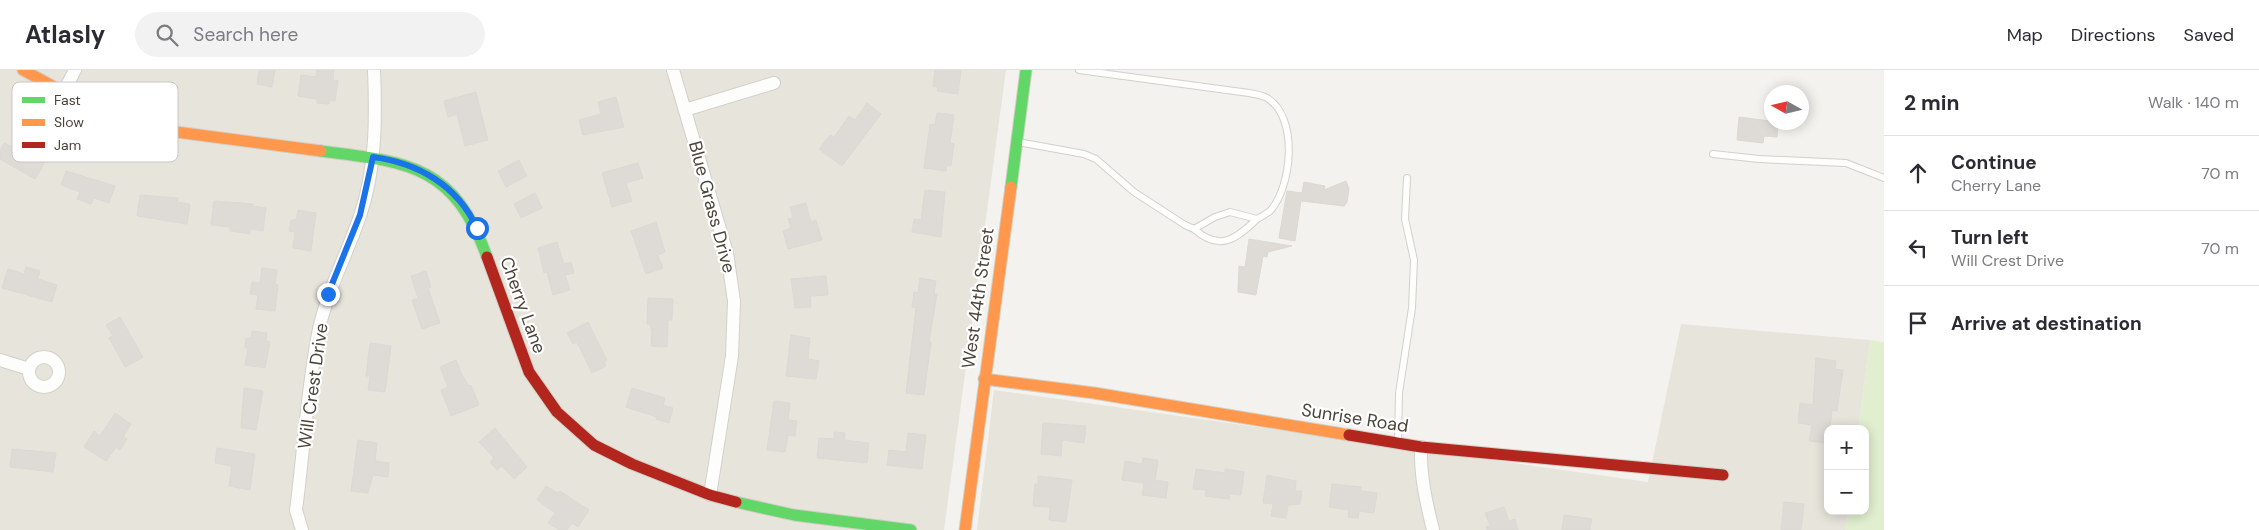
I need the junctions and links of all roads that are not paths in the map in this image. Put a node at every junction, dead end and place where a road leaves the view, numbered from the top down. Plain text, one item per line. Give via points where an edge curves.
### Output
1 (23, 70) edge
2 (75, 70) edge
3 (374, 70) edge
4 (673, 70) edge
5 (1026, 70) edge
6 (1079, 70) edge
7 (44, 82) edge
8 (69, 82) edge
9 (774, 83) dead end
10 (685, 110) junction
11 (178, 132) edge
12 (1017, 142) junction
13 (1713, 154) dead end
14 (373, 157) junction
15 (1407, 178) dead end
16 (1884, 178) edge
17 (1257, 219) junction
18 (1194, 229) junction
19 (0, 360) edge
20 (29, 369) dead end
21 (984, 379) junction
22 (1398, 443) junction
23 (1421, 447) junction
24 (1723, 474) dead end
25 (710, 495) junction
26 (302, 530) edge
27 (911, 530) edge
28 (965, 530) edge
29 (1433, 530) edge

1 - 7 street, Cherry Lane
2 - 8 street
3 - 14 street, Will Crest Drive via 377,112
4 - 10 street, Blue Grass Drive
5 - 12 street, West 44th Street
6 - 17 lane via 1267,97 1284,117 1289,162 1283,187 1270,211
9 - 10 street
10 - 25 street, Blue Grass Drive via 727,253 734,301 732,356
11 - 14 street, Cherry Lane
12 - 18 lane via 1084,154 1134,192
12 - 21 street, West 44th Street
13 - 16 lane via 1846,163
14 - 25 street, Cherry Lane via 426,173 447,187 464,206 477,228 529,372 566,421 616,457
14 - 26 street, Will Crest Drive via 360,215 332,282 320,328 296,510
15 - 22 lane via 1405,219 1414,260 1412,308 1399,394
17 - 18 lane via 1230,212
17 - 18 lane via 1229,241 1218,242
19 - 20 street
21 - 22 street, Sunrise Road via 1094,393
21 - 28 street, West 44th Street
22 - 23 street, Sunrise Road
23 - 24 street, Sunrise Road
23 - 29 street via 1420,464
25 - 27 street, Cherry Lane via 776,512

